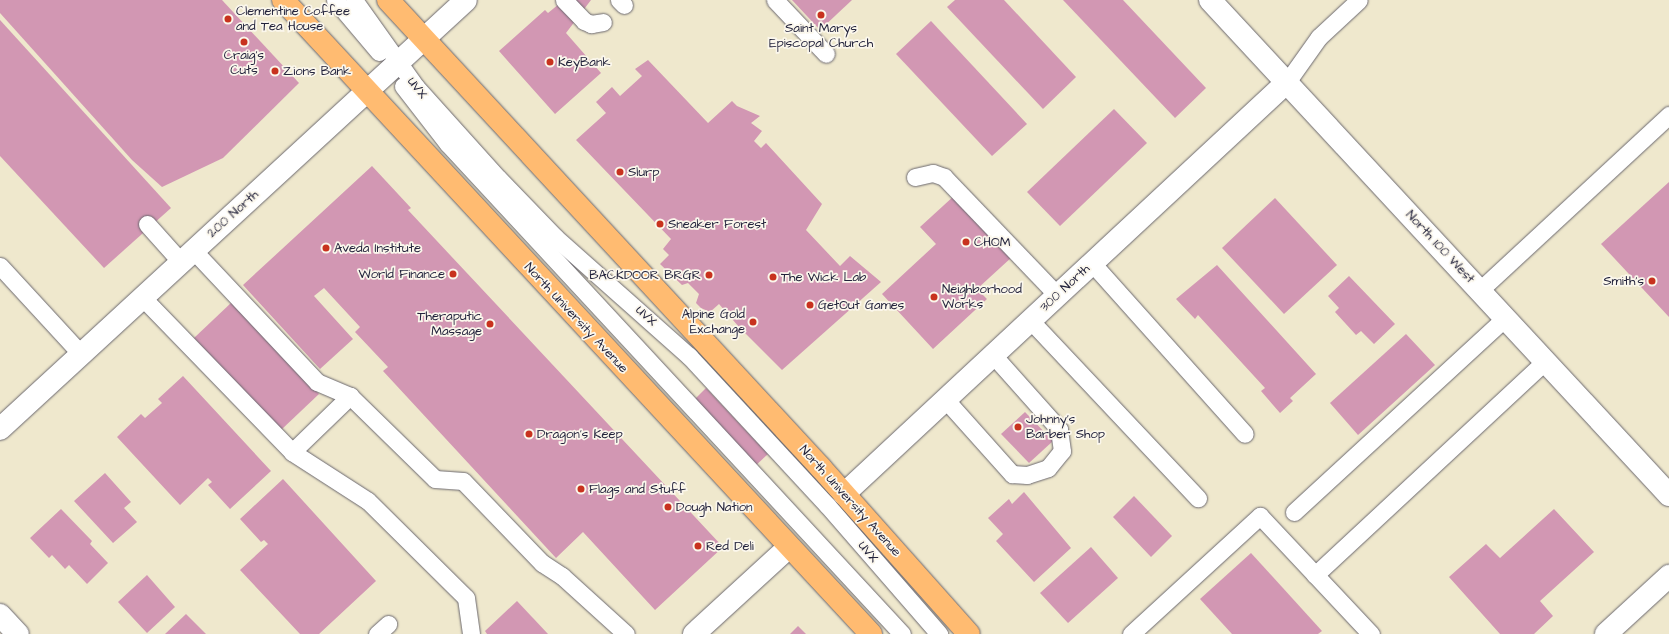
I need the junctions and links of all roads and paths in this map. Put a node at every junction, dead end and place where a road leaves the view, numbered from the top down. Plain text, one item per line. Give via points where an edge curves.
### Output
1 (283, 0) edge
2 (335, 0) edge
3 (354, 0) edge
4 (388, 0) edge
5 (466, 0) edge
6 (564, 0) edge
7 (775, 0) edge
8 (1210, 0) edge
9 (1359, 0) edge
10 (603, 22) dead end
11 (425, 40) junction
12 (826, 54) dead end
13 (395, 67) junction
14 (1287, 82) junction
15 (368, 91) junction
16 (1669, 115) edge
17 (915, 177) dead end
18 (147, 224) dead end
19 (187, 256) junction
20 (1092, 263) junction
21 (0, 266) edge
22 (1480, 290) junction
23 (1057, 295) junction
24 (142, 297) junction
25 (1505, 318) junction
26 (1030, 320) junction
27 (81, 354) junction
28 (993, 355) junction
29 (1545, 361) junction
30 (350, 396) junction
31 (945, 399) junction
32 (0, 429) edge
33 (1245, 434) dead end
34 (292, 452) junction
35 (844, 494) junction
36 (1669, 495) edge
37 (1198, 498) dead end
38 (1294, 512) dead end
39 (789, 548) junction
40 (1315, 575) junction
41 (1669, 576) edge
42 (0, 615) edge
43 (18, 634) edge
44 (470, 634) edge
45 (626, 634) edge
46 (694, 634) edge
47 (871, 634) edge
48 (902, 634) edge
49 (939, 634) edge
50 (969, 634) edge
51 (1131, 634) edge
52 (1371, 634) edge
53 (1606, 634) edge

1 - 15 highway, North University Avenue
2 - 13 lane, UVX
3 - 13 lane, UVX
4 - 11 highway, North University Avenue
5 - 11 street, 200 North
6 - 10 lane via 584,21 591,24
7 - 12 lane
8 - 14 street, North 100 West
9 - 14 lane via 1318,37
11 - 13 street, 200 North
11 - 35 highway, North University Avenue
13 - 15 street, 200 North
13 - 48 lane, UVX via 416,106 448,144
13 - 49 lane, UVX via 526,209 585,265 669,336 704,372 827,505
14 - 20 street, 300 North
14 - 22 street, North 100 West
15 - 19 street, 200 North
15 - 39 highway, North University Avenue
16 - 22 lane
17 - 23 lane via 933,173 944,176
18 - 19 lane
19 - 24 street, 200 North
19 - 30 lane via 318,382
20 - 23 street, 300 North
20 - 33 lane
21 - 27 lane
22 - 25 street, North 100 West
23 - 26 street, 300 North
24 - 27 street, 200 North
24 - 34 lane
25 - 29 street, North 100 West
25 - 38 lane
26 - 28 street, 300 North
26 - 37 lane
27 - 32 street, 200 North
28 - 31 street, 300 North
28 - 31 lane via 1059,429 1062,451 1048,468 1027,475 1012,474
29 - 36 street, North 100 West
29 - 40 lane
30 - 34 lane
30 - 45 lane via 435,479 463,481 542,563 562,576
31 - 35 street, 300 North
34 - 44 lane via 368,501 466,598
35 - 50 highway, North University Avenue
39 - 46 street
39 - 47 highway, North University Avenue
40 - 51 lane via 1260,516
40 - 52 lane
41 - 53 street
42 - 43 street

